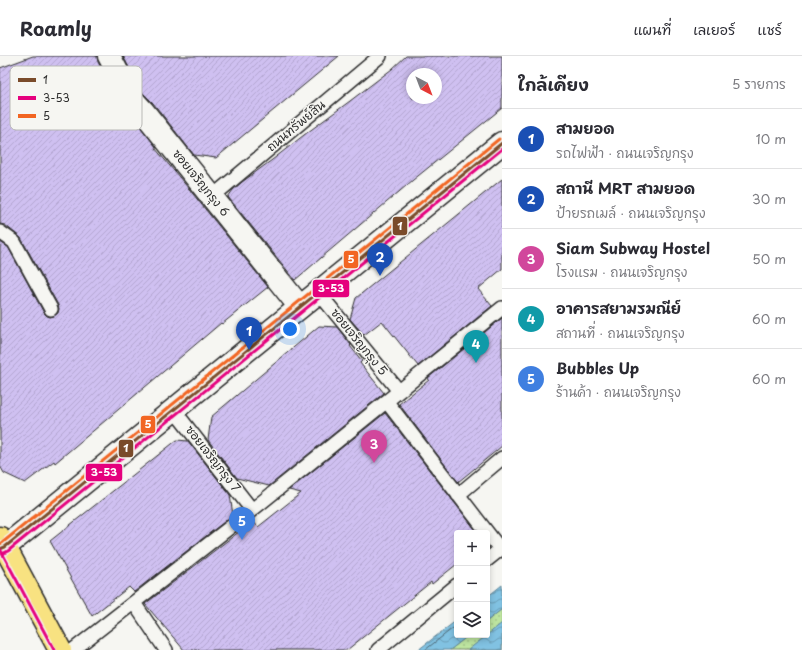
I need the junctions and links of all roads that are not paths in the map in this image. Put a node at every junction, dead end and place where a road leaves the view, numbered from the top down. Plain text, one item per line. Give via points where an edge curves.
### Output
1 (109, 56) edge
2 (380, 56) edge
3 (114, 66) edge
4 (142, 110) edge
5 (502, 143) edge
6 (212, 197) junction
7 (0, 232) edge
8 (318, 292) junction
9 (300, 307) junction
10 (502, 308) edge
11 (51, 309) dead end
12 (399, 391) junction
13 (387, 402) junction
14 (174, 409) junction
15 (502, 458) edge
16 (458, 495) junction
17 (252, 510) junction
18 (2, 545) edge
19 (501, 548) edge
20 (490, 557) edge
21 (454, 587) edge
22 (134, 603) junction
23 (60, 650) edge
24 (74, 650) edge
25 (166, 650) edge
26 (378, 650) edge

1 - 3 main road, ซอยเจริญกรุง 6
2 - 6 lane, ถนนทรัพย์สิน
4 - 6 main road, ซอยเจริญกรุง 6
5 - 8 main road
6 - 9 main road, ซอยเจริญกรุง 6
7 - 11 lane via 14,242
8 - 9 main road
8 - 12 lane, ซอยเจริญกรุง 5
9 - 14 main road
10 - 12 lane
12 - 13 lane
13 - 16 lane
13 - 17 lane
14 - 17 lane, ซอยเจริญกรุง 7
14 - 18 main road
15 - 16 lane
16 - 19 lane
17 - 22 lane
18 - 23 main road
19 - 20 lane
21 - 26 lane
22 - 24 lane
22 - 25 lane

